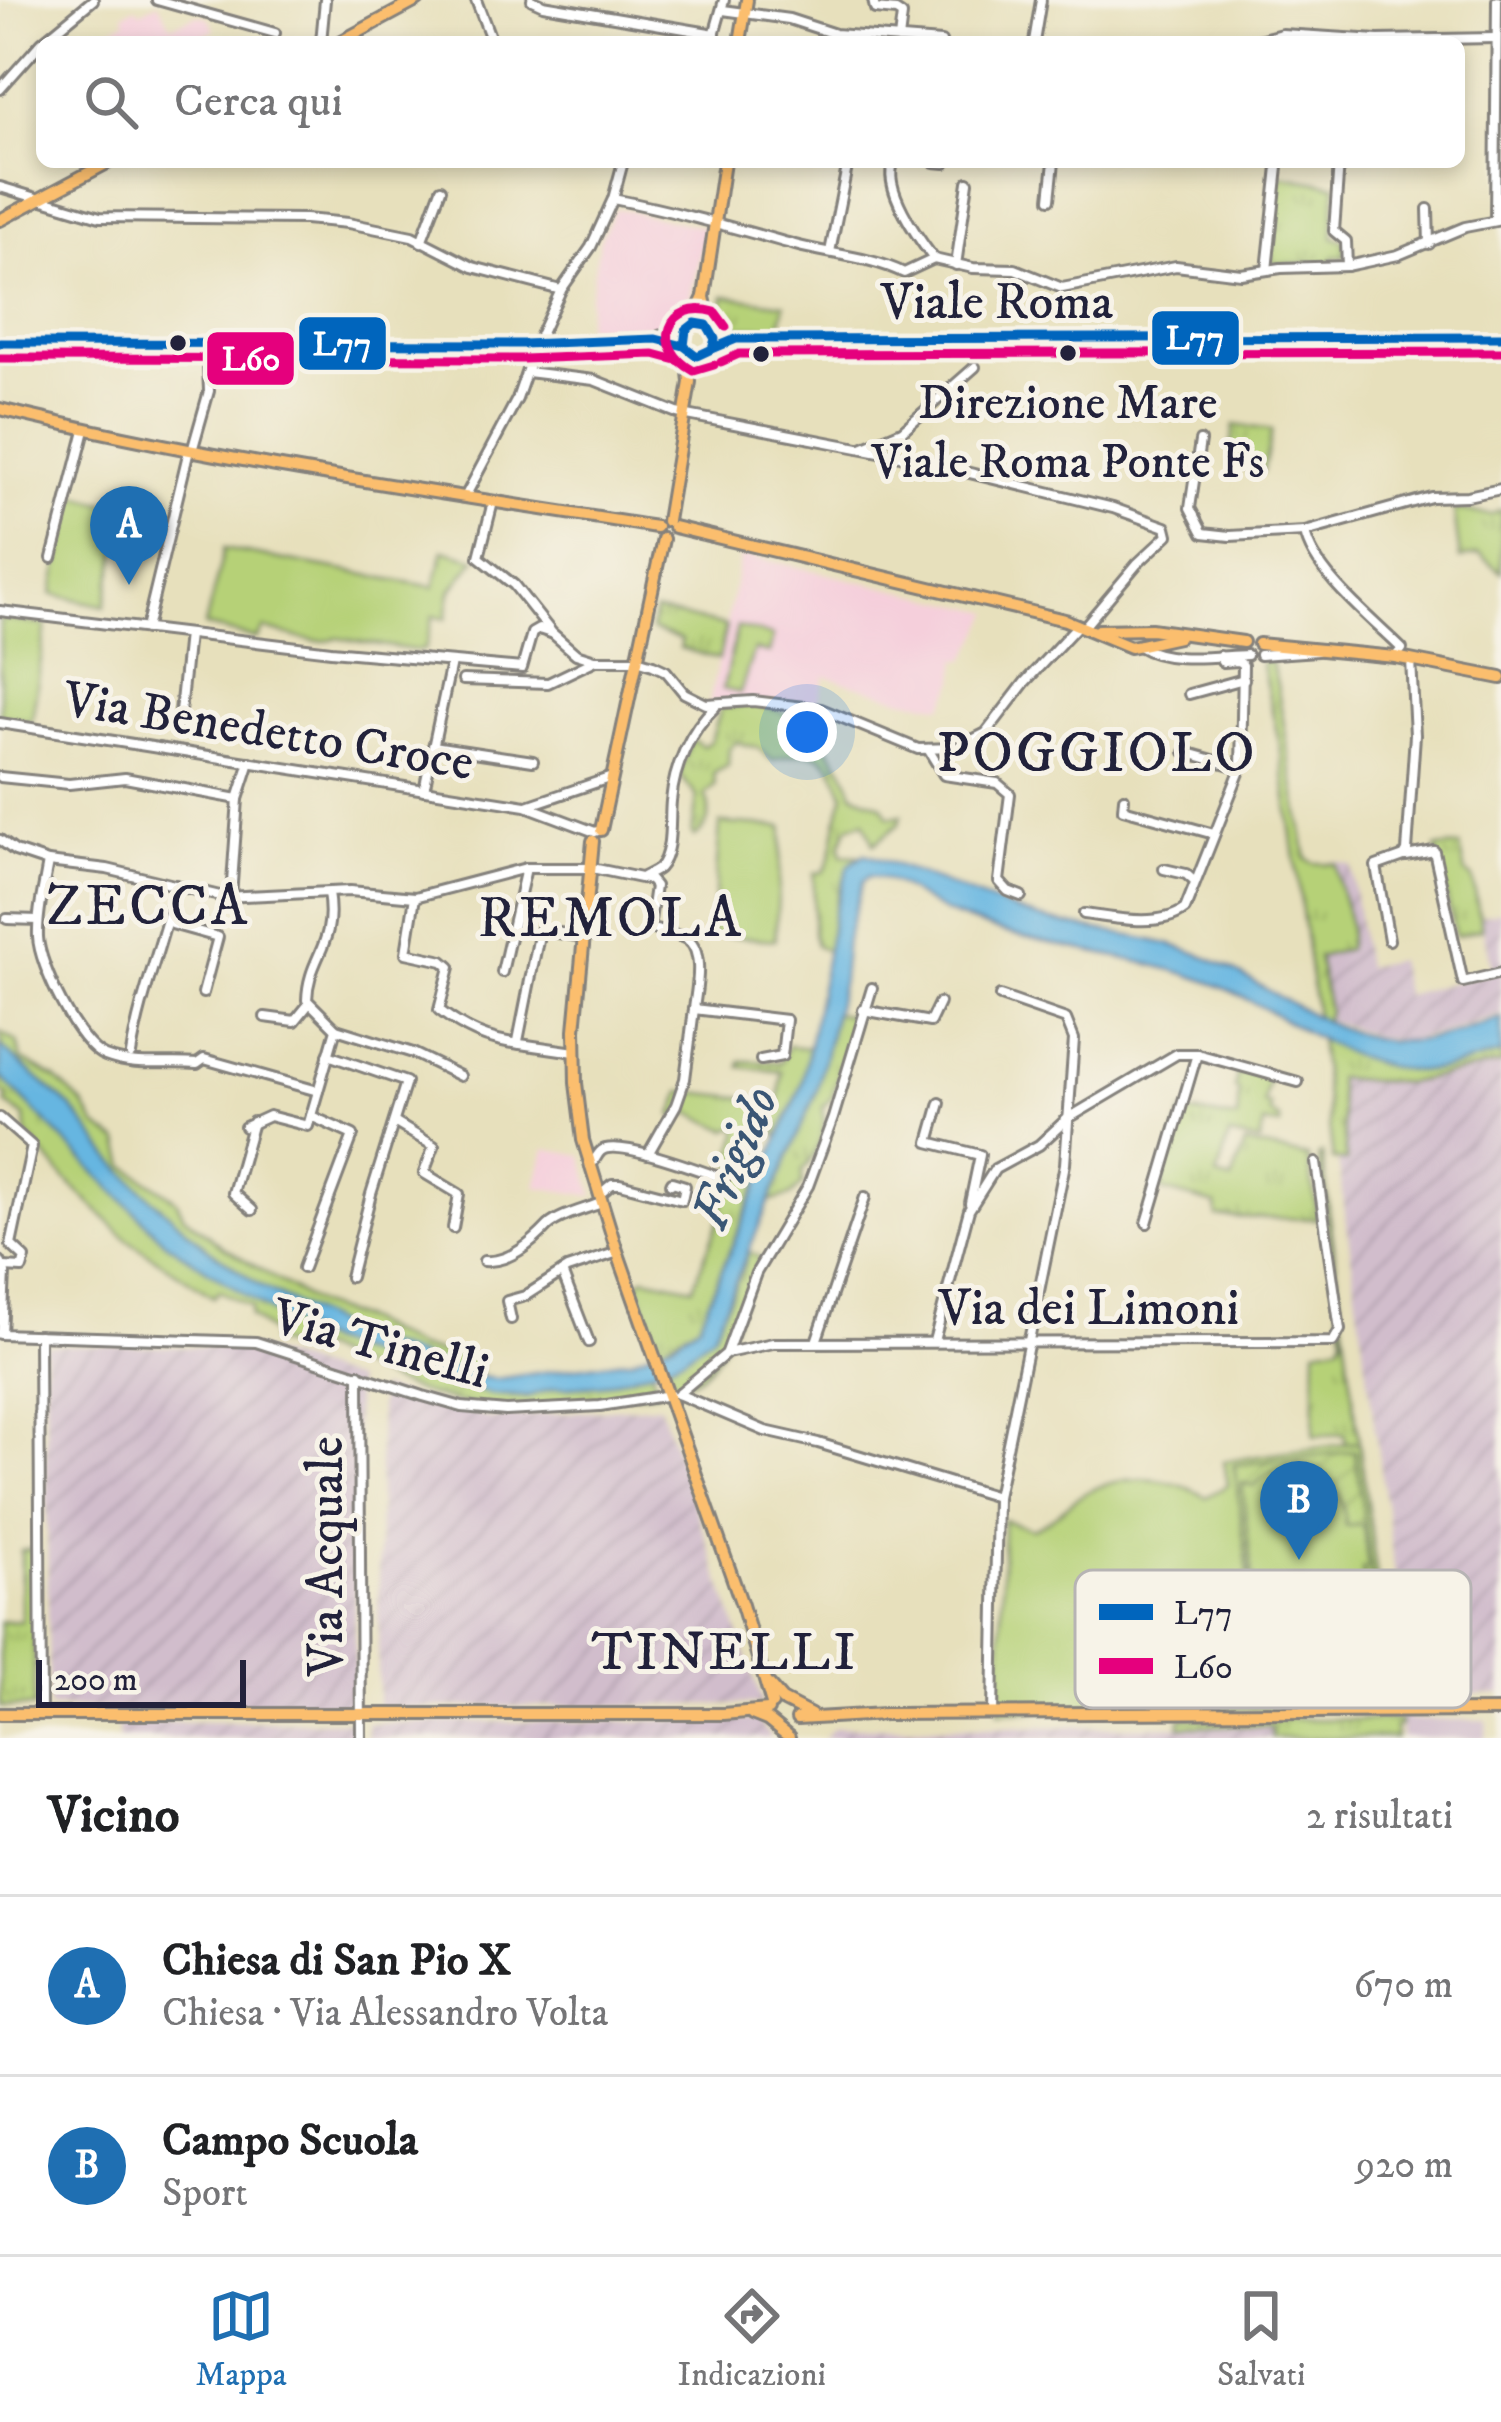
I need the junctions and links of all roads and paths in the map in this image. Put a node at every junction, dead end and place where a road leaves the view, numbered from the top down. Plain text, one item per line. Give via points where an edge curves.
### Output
1 (93, 0) edge
2 (157, 0) edge
3 (325, 0) edge
4 (418, 0) edge
5 (476, 0) edge
6 (532, 0) edge
7 (873, 0) edge
8 (1041, 0) edge
9 (1497, 0) edge
10 (724, 5) edge
11 (746, 6) edge
12 (275, 33) dead end
13 (49, 36) edge
14 (322, 36) edge
15 (359, 36) edge
16 (489, 36) edge
17 (704, 36) edge
18 (715, 36) edge
19 (741, 36) edge
20 (878, 36) edge
21 (899, 36) edge
22 (1035, 36) edge
23 (1496, 38) junction
24 (1465, 39) edge
25 (36, 50) edge
26 (0, 89) edge
27 (98, 168) edge
28 (621, 168) edge
29 (723, 168) edge
30 (847, 168) edge
31 (891, 168) edge
32 (1053, 168) edge
33 (1278, 168) edge
34 (1339, 168) edge
35 (968, 182) dead end
36 (0, 187) edge
37 (440, 189) dead end
38 (613, 199) junction
39 (1050, 199) dead end
40 (38, 200) junction
41 (1428, 209) dead end
42 (0, 220) edge
43 (1498, 220) edge
44 (716, 221) junction
45 (421, 242) junction
46 (1429, 244) junction
47 (830, 252) junction
48 (932, 260) junction
49 (956, 265) junction
50 (1347, 266) junction
51 (1267, 270) junction
52 (561, 290) junction
53 (704, 297) junction
54 (690, 326) junction
55 (711, 328) junction
56 (1501, 337) edge
57 (656, 339) junction
58 (736, 339) junction
59 (0, 343) edge
60 (207, 344) junction
61 (536, 344) junction
62 (685, 348) junction
63 (710, 352) junction
64 (975, 367) dead end
65 (527, 372) junction
66 (690, 382) junction
67 (0, 409) edge
68 (685, 414) junction
69 (85, 430) junction
70 (1200, 441) dead end
71 (861, 449) junction
72 (191, 450) junction
73 (1501, 489) edge
74 (465, 497) junction
75 (493, 502) junction
76 (666, 531) junction
77 (1306, 532) junction
78 (52, 559) dead end
79 (0, 610) edge
80 (537, 614) junction
81 (1086, 628) junction
82 (146, 629) junction
83 (1133, 631) junction
84 (532, 633) junction
85 (552, 633) junction
86 (188, 634) junction
87 (1160, 635) junction
88 (1243, 642) dead end
89 (1136, 646) junction
90 (1259, 649) dead end
91 (1178, 656) junction
92 (1219, 656) junction
93 (1247, 656) dead end
94 (1395, 657) junction
95 (595, 660) junction
96 (638, 660) junction
97 (1411, 660) junction
98 (451, 663) junction
99 (1501, 678) edge
100 (1244, 679) junction
101 (463, 680) dead end
102 (1189, 694) dead end
103 (716, 706) junction
104 (178, 722) dead end
105 (0, 723) edge
106 (433, 746) junction
107 (928, 749) junction
108 (1185, 752) dead end
109 (533, 761) dead end
110 (250, 762) junction
111 (1241, 768) junction
112 (0, 777) edge
113 (608, 779) junction
114 (424, 790) junction
115 (564, 795) junction
116 (1124, 797) dead end
117 (238, 799) junction
118 (526, 806) junction
119 (559, 818) junction
120 (599, 831) junction
121 (1214, 834) junction
122 (0, 839) edge
123 (1405, 856) junction
124 (48, 862) junction
125 (526, 868) junction
126 (594, 869) junction
127 (1164, 869) dead end
128 (641, 878) junction
129 (1195, 882) junction
130 (176, 885) junction
131 (328, 893) junction
132 (1021, 896) dead end
133 (231, 897) junction
134 (415, 897) junction
135 (1084, 914) dead end
136 (7, 919) dead end
137 (38, 920) junction
138 (167, 923) junction
139 (584, 937) junction
140 (1390, 940) dead end
141 (502, 972) dead end
142 (1501, 973) edge
143 (872, 988) dead end
144 (203, 994) dead end
145 (1000, 996) dead end
146 (939, 1003) dead end
147 (308, 1005) junction
148 (694, 1009) junction
149 (863, 1010) junction
150 (265, 1017) dead end
151 (336, 1029) junction
152 (520, 1045) junction
153 (574, 1052) junction
154 (131, 1054) dead end
155 (1197, 1054) junction
156 (328, 1055) junction
157 (760, 1060) dead end
158 (460, 1076) dead end
159 (1298, 1082) dead end
160 (318, 1091) junction
161 (940, 1103) dead end
162 (311, 1116) junction
163 (0, 1118) edge
164 (1067, 1119) junction
165 (394, 1122) junction
166 (648, 1154) junction
167 (1316, 1163) dead end
168 (590, 1166) junction
169 (724, 1179) dead end
170 (670, 1184) dead end
171 (865, 1197) dead end
172 (600, 1199) junction
173 (253, 1210) dead end
174 (969, 1210) junction
175 (1148, 1223) dead end
176 (452, 1228) dead end
177 (618, 1252) junction
178 (484, 1261) dead end
179 (2, 1264) edge
180 (303, 1268) dead end
181 (562, 1272) junction
182 (350, 1277) dead end
183 (511, 1319) dead end
184 (1, 1334) edge
185 (39, 1335) junction
186 (589, 1342) dead end
187 (817, 1342) junction
188 (934, 1342) junction
189 (1027, 1345) junction
190 (727, 1353) junction
191 (359, 1374) junction
192 (671, 1392) junction
193 (998, 1497) junction
194 (772, 1708) junction
195 (1501, 1711) edge
196 (0, 1714) edge
197 (993, 1714) junction
198 (41, 1715) junction
199 (361, 1715) junction
200 (792, 1727) edge
201 (362, 1738) edge

1 - 13 street
2 - 12 street
3 - 14 street
4 - 15 main road
5 - 16 street
6 - 17 street
7 - 21 street via 875,9 902,15
8 - 22 street
9 - 23 street
10 - 11 street
10 - 18 street
11 - 19 main road
11 - 20 street via 835,34
23 - 24 street
23 - 43 street
25 - 26 street
27 - 40 main road
28 - 38 street
29 - 44 main road
30 - 47 street
31 - 48 street via 892,185
32 - 39 street
33 - 51 street
34 - 50 street via 1334,231 1346,242
35 - 49 street
36 - 40 street
37 - 45 street
38 - 44 street
38 - 52 street
40 - 42 main road
40 - 45 street via 123,219 327,221
41 - 46 street
43 - 46 street
44 - 47 street
44 - 53 main road
45 - 52 street via 473,267
46 - 50 street
47 - 48 street via 904,273
48 - 49 street
49 - 51 street via 1015,269 1061,288 1176,266
50 - 51 street
52 - 61 street
53 - 54 main road
53 - 55 main road
54 - 55 main road
54 - 57 main road
54 - 62 main road
55 - 58 main road, Viale Roma
55 - 63 main road
56 - 58 main road, Viale Roma
57 - 61 main road
57 - 62 main road
58 - 63 main road
59 - 60 main road
60 - 61 main road
60 - 72 street via 208,391
61 - 65 street
62 - 63 main road via 697,356
62 - 66 main road
63 - 66 main road
64 - 71 street via 902,431
65 - 68 street via 594,380
65 - 74 street
66 - 68 main road
67 - 69 main road
68 - 71 street
68 - 76 main road
69 - 72 main road
69 - 78 street
70 - 77 street via 1190,508 1203,533
71 - 81 street via 1166,527 1168,535
72 - 74 main road
72 - 82 street
73 - 77 street via 1431,497
74 - 75 main road
75 - 76 main road
75 - 80 street via 479,557
76 - 81 main road
76 - 96 main road
77 - 94 street via 1312,552 1352,601 1402,649
79 - 82 street
80 - 84 street
80 - 85 street
81 - 83 main road
81 - 89 main road
81 - 107 street via 1025,682 986,733 956,748
82 - 86 street
83 - 87 main road
83 - 89 main road via 1143,636
84 - 85 street
84 - 98 street via 522,668
85 - 95 street
86 - 98 street
86 - 104 street
87 - 88 main road
87 - 89 main road
87 - 91 street
89 - 91 street
90 - 94 main road
91 - 92 street
92 - 93 street
92 - 100 street via 1241,662
94 - 97 main road
95 - 96 street
95 - 101 street via 548,682
96 - 103 street
96 - 113 main road
97 - 99 main road
97 - 123 street
98 - 106 street
100 - 102 street
100 - 111 street
103 - 107 street via 753,701 821,709
103 - 128 street via 688,742 663,862
105 - 110 street, Via Benedetto Croce
106 - 109 street
106 - 114 street
107 - 132 street via 944,775 1007,788 999,881
108 - 111 street
110 - 114 street, Via Benedetto Croce
110 - 117 street
111 - 121 street
112 - 117 street via 69,784 124,778
113 - 115 street, Via Benedetto Croce
113 - 120 main road
114 - 118 street, Via Benedetto Croce
115 - 118 street, Via Benedetto Croce
115 - 119 street
116 - 121 street via 1123,809
117 - 133 street
118 - 119 street, Via Benedetto Croce
119 - 120 street, Via Benedetto Croce
120 - 126 main road
120 - 126 main road
121 - 129 street
122 - 124 street
123 - 140 street via 1376,866
123 - 142 street via 1434,851 1463,982
124 - 130 street
124 - 137 street
125 - 126 street
125 - 134 street
125 - 141 street
126 - 128 street
126 - 139 main road
127 - 129 street
128 - 148 street via 656,886 649,928 693,946
129 - 135 street via 1175,916
130 - 133 street
130 - 138 street
131 - 133 street
131 - 134 street
131 - 147 street via 330,936 311,974
134 - 152 street via 406,953 451,967 439,1010 464,1029
136 - 137 street
137 - 160 street via 49,978 97,1053 143,1064 204,1059
138 - 144 street via 218,938
138 - 154 street
139 - 152 street via 540,930
139 - 153 main road
143 - 149 street
145 - 164 street via 1070,1024
146 - 149 street via 930,1022
147 - 150 street via 295,1022
147 - 151 street
148 - 157 street via 787,1020 782,1056
148 - 166 street via 685,1079
149 - 190 street via 808,1186 756,1273
151 - 156 street
151 - 158 street
152 - 153 street
153 - 168 main road
155 - 159 street
155 - 164 street via 1177,1054
155 - 175 street
156 - 160 street
156 - 165 street via 406,1082
160 - 162 street
161 - 174 street via 928,1142 980,1155
162 - 173 street via 307,1126 269,1116 249,1125 233,1192
162 - 180 street via 353,1135
163 - 179 street via 32,1146 11,1246 25,1256 23,1267
164 - 174 street via 998,1166
164 - 189 street
165 - 176 street via 434,1146 424,1173 459,1194
165 - 182 street
166 - 168 street via 603,1149
166 - 169 street
167 - 189 street, Via dei Limoni via 1340,1330 1333,1342
168 - 172 main road
170 - 172 street via 685,1186 682,1200 616,1184
171 - 187 street
172 - 177 main road
172 - 178 street via 502,1260
174 - 188 street
177 - 181 street
177 - 192 main road
179 - 184 street
181 - 183 street via 508,1301
181 - 186 street
184 - 185 street, Via Tinelli
185 - 191 street, Via Tinelli via 256,1342
185 - 198 street
187 - 188 street, Via dei Limoni
187 - 190 street, Via dei Limoni
188 - 189 street, Via dei Limoni
189 - 193 street
190 - 192 street
191 - 192 street, Via Tinelli via 462,1407 506,1411
191 - 199 street, Via Acquale
192 - 193 street via 765,1431
192 - 194 main road
193 - 197 street
194 - 199 main road
194 - 200 main road
194 - 200 main road via 774,1729
195 - 197 main road
196 - 198 main road
197 - 200 main road via 813,1716
198 - 199 main road
199 - 201 street, Via Acquale

